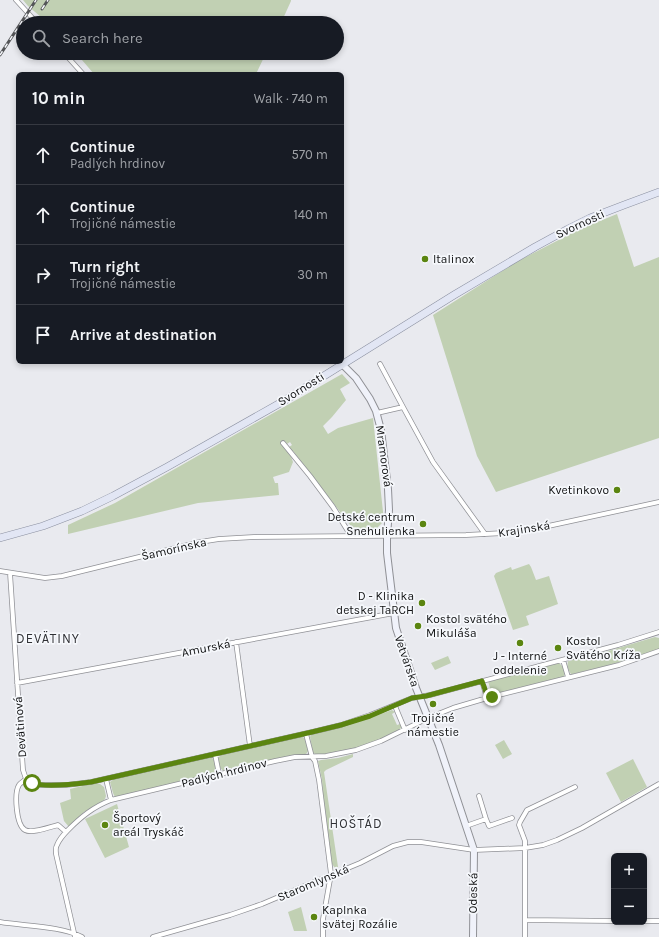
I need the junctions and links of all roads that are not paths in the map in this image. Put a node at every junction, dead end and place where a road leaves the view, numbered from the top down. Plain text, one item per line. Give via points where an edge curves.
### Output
1 (16, 0) edge
2 (31, 16) edge
3 (70, 60) edge
4 (81, 72) edge
5 (659, 192) edge
6 (344, 362) edge
7 (340, 364) edge
8 (343, 364) edge
9 (380, 364) dead end
10 (403, 407) junction
11 (377, 413) junction
12 (282, 443) dead end
13 (659, 502) edge
14 (485, 534) junction
15 (351, 536) junction
16 (387, 536) junction
17 (0, 538) edge
18 (0, 571) edge
19 (10, 573) junction
20 (394, 613) junction
21 (659, 632) edge
22 (236, 642) junction
23 (659, 651) edge
24 (563, 660) junction
25 (568, 678) junction
26 (482, 681) junction
27 (17, 683) junction
28 (420, 696) junction
29 (488, 698) junction
30 (395, 706) junction
31 (428, 718) junction
32 (405, 730) junction
33 (306, 734) junction
34 (250, 746) junction
35 (215, 754) junction
36 (312, 757) junction
37 (219, 774) junction
38 (26, 779) junction
39 (106, 779) junction
40 (659, 784) edge
41 (575, 787) dead end
42 (479, 796) dead end
43 (111, 800) junction
44 (512, 818) dead end
45 (486, 819) junction
46 (466, 826) junction
47 (66, 832) junction
48 (526, 848) junction
49 (474, 850) junction
50 (331, 874) junction
51 (525, 920) junction
52 (611, 920) edge
53 (647, 921) edge
54 (659, 921) edge
55 (0, 922) edge
56 (75, 935) edge
57 (82, 937) edge
58 (153, 937) edge
59 (323, 937) edge
60 (473, 937) edge
61 (525, 937) edge

1 - 2 street
3 - 4 street
5 - 6 main road, Svornosti via 568,229
7 - 17 main road, Svornosti via 282,402 114,496 43,526
8 - 11 street, Mramorová via 370,399
9 - 10 street
10 - 11 street
10 - 14 street via 434,464
11 - 16 street, Mramorová via 383,439 388,489
12 - 15 street via 333,507
13 - 14 street, Krajinská via 539,528
14 - 16 street, Krajinská
15 - 16 street, Šamorínska
15 - 19 street, Šamorínska via 220,539 62,576 45,578
16 - 20 street, Vetvárska
18 - 19 street, Šamorínska
19 - 27 street, Devätinová
20 - 22 street, Amurská
20 - 28 street, Vetvárska via 397,633
21 - 24 street
22 - 27 street, Amurská
22 - 34 street
23 - 25 street via 619,665
24 - 25 street
24 - 26 street
25 - 29 street
26 - 28 street
26 - 29 street
27 - 38 street, Devätinová via 23,770
28 - 30 street
28 - 31 street, Vetvárska
29 - 31 street
30 - 32 street
30 - 33 street, Padlých hrdinov via 370,716
31 - 32 street
31 - 46 street, Vetvárska
32 - 36 street, Padlých hrdinov via 356,750
33 - 34 street, Padlých hrdinov
33 - 36 street
34 - 35 street, Padlých hrdinov
35 - 37 street
35 - 39 street, Padlých hrdinov
36 - 37 street, Padlých hrdinov via 295,757
36 - 50 street via 319,780
37 - 43 street, Padlých hrdinov
38 - 39 street, Padlých hrdinov via 36,785 66,785
38 - 47 street via 18,786 17,798 18,821 23,828 29,831 58,824
39 - 43 street
40 - 48 street, Staromlynská via 570,834 543,845
41 - 48 street via 526,811 519,824
42 - 45 street
43 - 47 street, Padlých hrdinov via 85,814
44 - 45 street via 489,826
45 - 46 street
46 - 49 street, Vetvárska
47 - 56 street, Padlých hrdinov via 57,845 56,854
48 - 49 street, Staromlynská
48 - 51 street
49 - 50 street, Staromlynská via 408,842 393,846
49 - 60 street, Odeská
50 - 58 street, Staromlynská via 262,904
50 - 59 street via 323,919
51 - 52 street
51 - 61 street
53 - 54 street
55 - 56 street via 48,928
56 - 57 street

